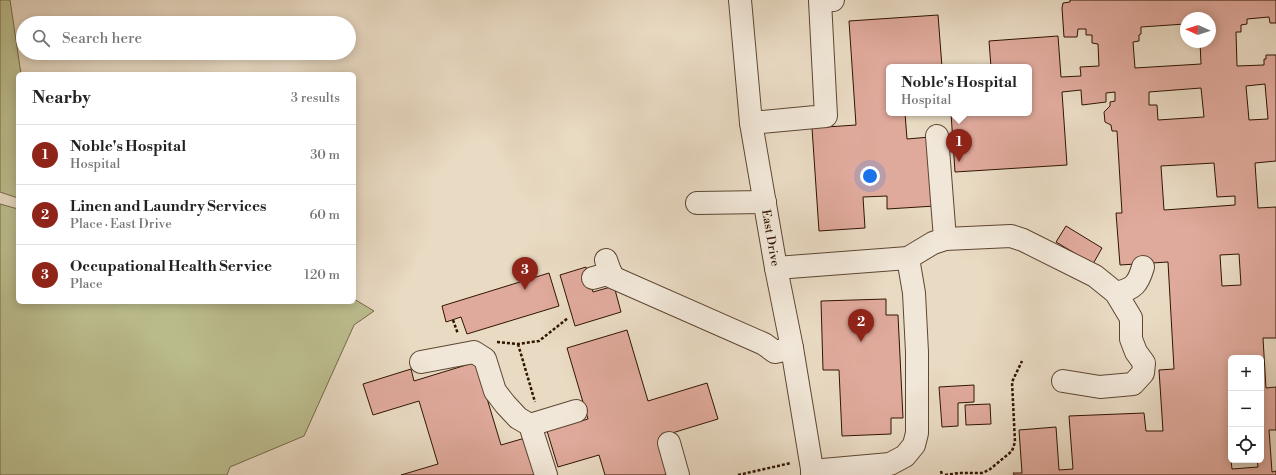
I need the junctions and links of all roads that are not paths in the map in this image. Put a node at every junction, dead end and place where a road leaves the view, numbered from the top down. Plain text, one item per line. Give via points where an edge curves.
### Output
1 (740, 0) edge
2 (833, 0) edge
3 (751, 123) junction
4 (937, 136) dead end
5 (765, 202) junction
6 (697, 203) dead end
7 (945, 239) junction
8 (908, 258) junction
9 (1143, 267) dead end
10 (776, 268) junction
11 (603, 270) dead end
12 (1116, 293) junction
13 (792, 348) junction
14 (421, 362) dead end
15 (1063, 381) dead end
16 (576, 411) dead end
17 (536, 424) junction
18 (668, 443) dead end
19 (813, 474) edge
20 (546, 475) edge
21 (678, 475) edge

1 - 3 street, East Drive
2 - 3 street via 820,1 826,116
3 - 5 street, East Drive
4 - 7 street
5 - 6 street
5 - 10 street, East Drive
7 - 8 street
7 - 12 street via 1011,236 1095,276
8 - 10 street
8 - 19 street via 914,293 917,352 917,433 914,445 905,456 890,464 823,470
9 - 12 street via 1140,279 1129,290
10 - 13 street, East Drive
11 - 13 street via 612,277 764,344 775,352
12 - 15 street via 1131,318 1131,339 1144,363 1143,373 1133,384 1100,388
13 - 19 street, East Drive
14 - 17 street via 474,352 485,359 495,391 505,404 518,418
16 - 17 street
17 - 20 street
18 - 21 street

